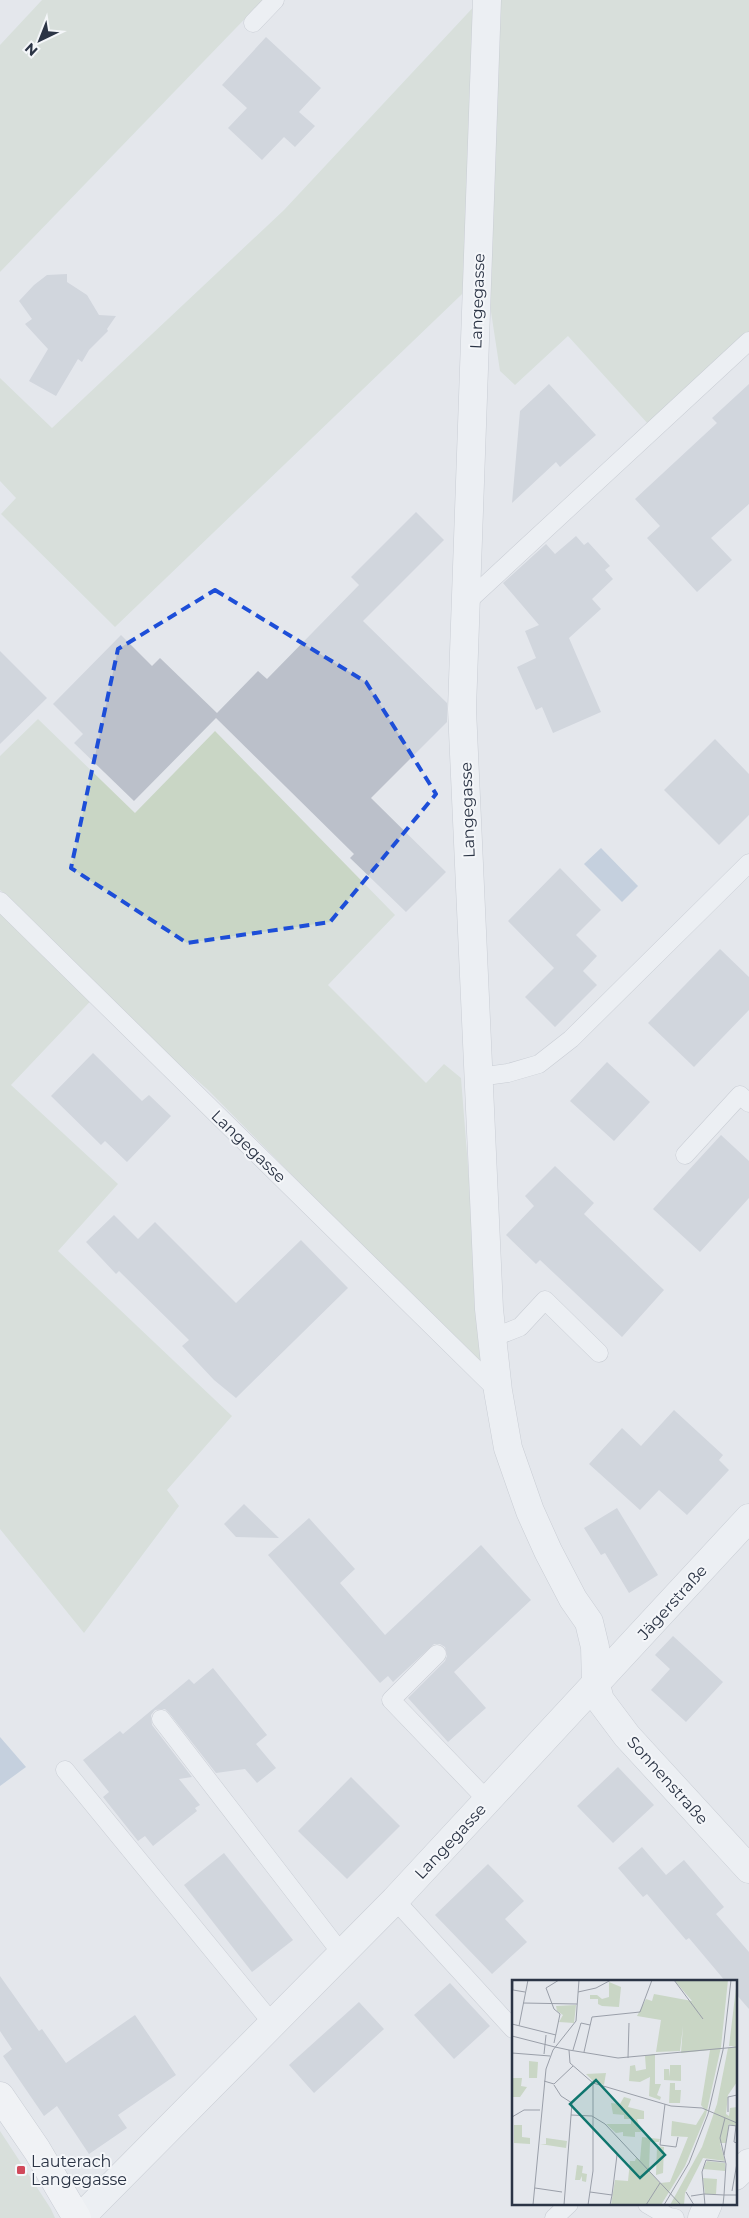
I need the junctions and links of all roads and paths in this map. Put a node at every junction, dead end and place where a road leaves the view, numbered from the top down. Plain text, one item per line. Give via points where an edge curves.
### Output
1 (275, 0) edge
2 (487, 0) edge
3 (253, 23) dead end
4 (749, 341) edge
5 (467, 602) junction
6 (749, 862) edge
7 (0, 901) edge
8 (478, 1078) junction
9 (749, 1103) edge
10 (685, 1155) dead end
11 (492, 1338) junction
12 (598, 1353) dead end
13 (498, 1391) junction
14 (749, 1518) edge
15 (437, 1654) dead end
16 (596, 1685) junction
17 (161, 1719) dead end
18 (66, 1770) dead end
19 (488, 1801) junction
20 (749, 1869) edge
21 (396, 1900) junction
22 (342, 1954) junction
23 (273, 2024) junction
24 (512, 2028) edge
25 (0, 2096) edge
26 (749, 2163) edge
27 (736, 2175) edge
28 (566, 2206) edge
29 (650, 2206) edge
30 (707, 2206) edge
31 (79, 2218) edge
32 (554, 2218) edge
33 (675, 2218) edge
34 (702, 2218) edge

1 - 3 lane
2 - 5 street, Langegasse
4 - 5 lane
5 - 8 street, Langegasse via 462,709
6 - 8 lane via 571,1039 539,1064 508,1074
7 - 13 lane, Langegasse
8 - 11 street, Langegasse
9 - 10 lane via 740,1094
11 - 12 lane via 520,1327 545,1300
11 - 13 street, Langegasse
13 - 16 street, Langegasse via 508,1448 530,1512 572,1599 589,1622 596,1647
14 - 16 street, Jägerstraße
15 - 19 lane via 392,1700
16 - 19 street, Langegasse
16 - 20 street, Sonnenstraße via 600,1700 627,1736
17 - 22 lane
18 - 23 lane
19 - 21 street, Langegasse
21 - 22 street, Langegasse
21 - 24 lane
22 - 23 street, Langegasse
23 - 31 street, Langegasse
25 - 31 main road
26 - 27 street
28 - 32 lane
29 - 33 lane
30 - 34 street

